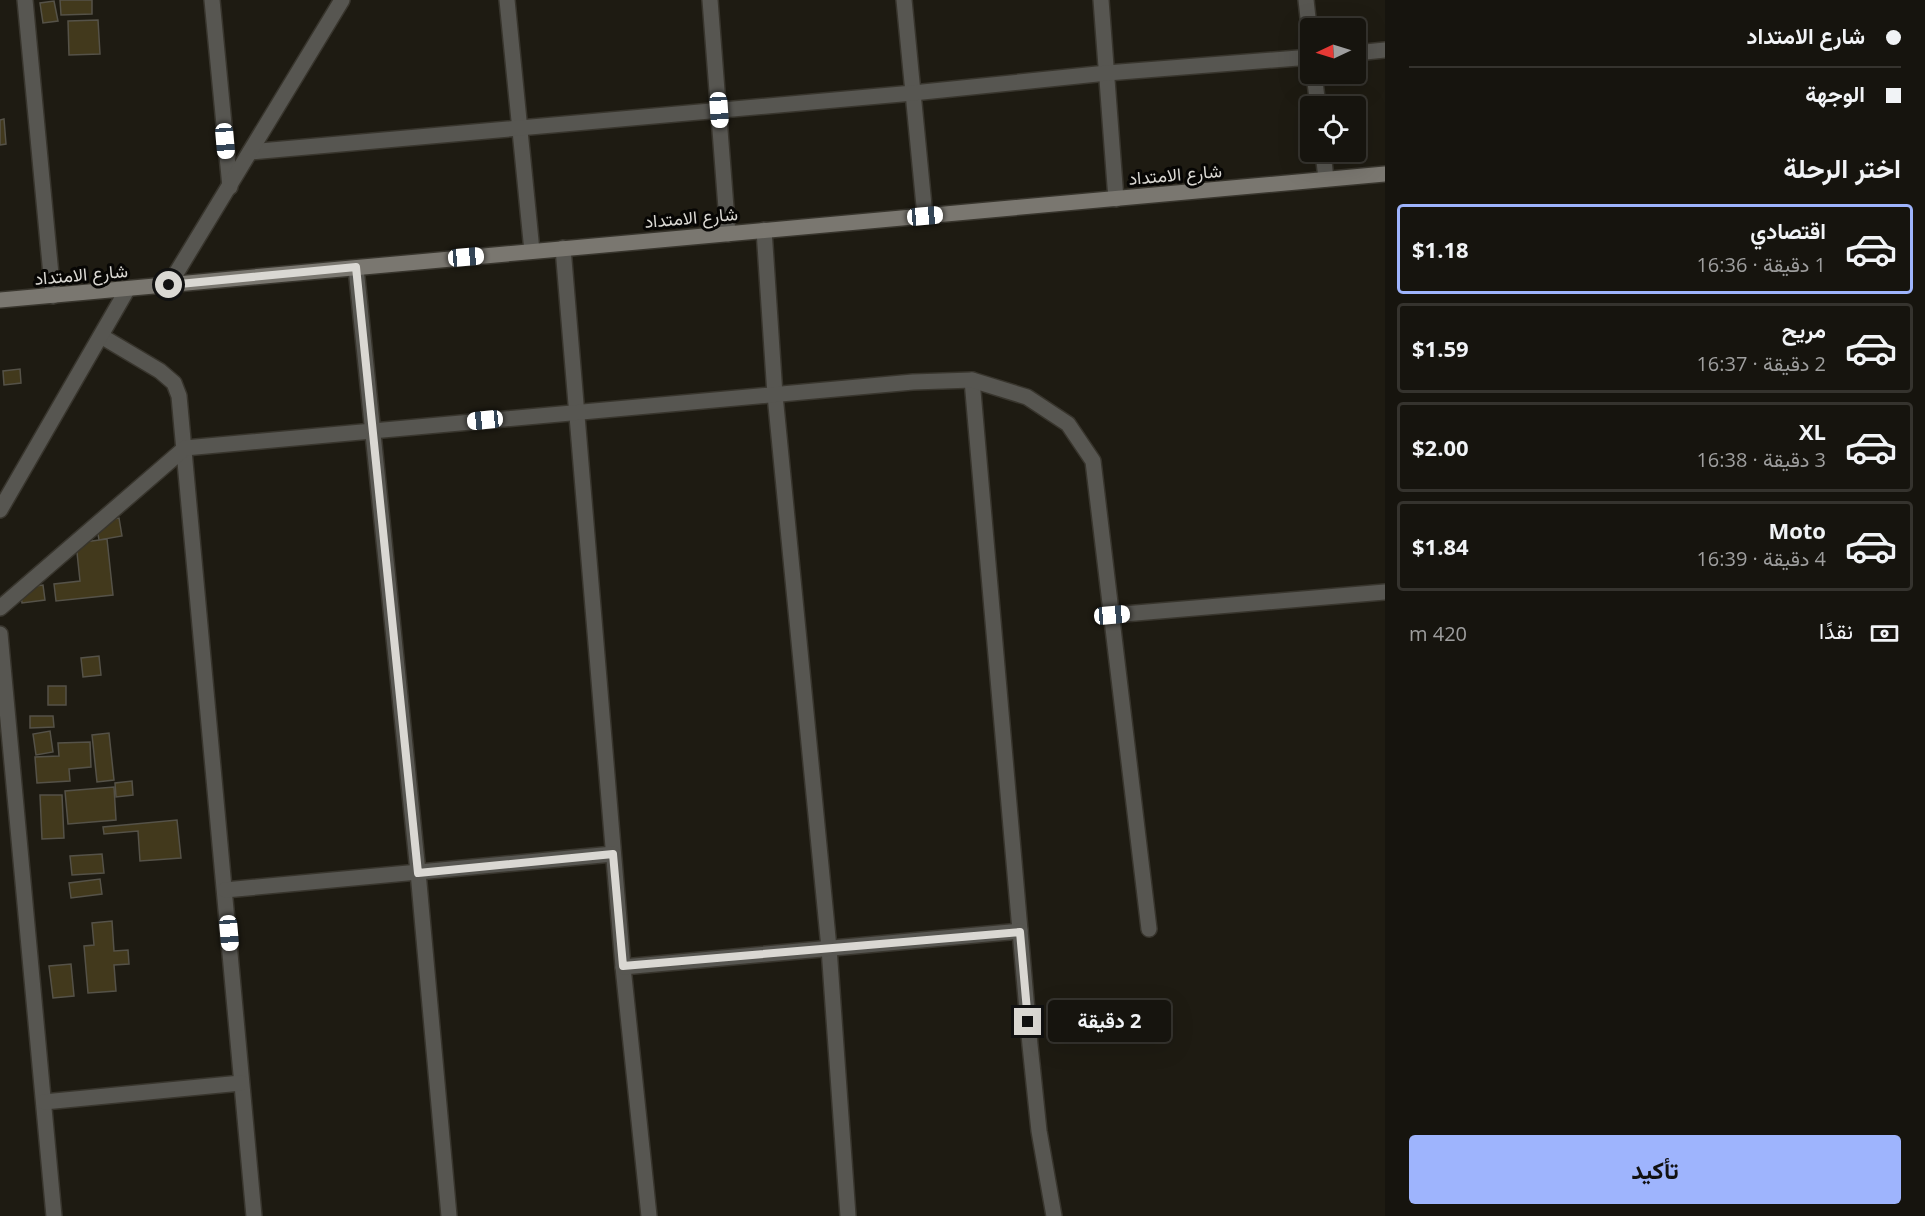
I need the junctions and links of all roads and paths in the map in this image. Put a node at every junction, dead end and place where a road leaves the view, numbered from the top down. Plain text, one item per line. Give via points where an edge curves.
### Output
1 (25, 0) edge
2 (212, 0) edge
3 (342, 0) edge
4 (507, 0) edge
5 (710, 0) edge
6 (904, 0) edge
7 (1101, 0) edge
8 (1306, 0) edge
9 (1308, 18) edge
10 (1385, 50) edge
11 (1366, 52) edge
12 (1300, 58) edge
13 (1107, 73) junction
14 (912, 93) junction
15 (719, 110) junction
16 (521, 129) junction
17 (250, 152) junction
18 (1324, 162) edge
19 (1385, 174) edge
20 (1326, 179) junction
21 (230, 188) junction
22 (1116, 198) junction
23 (925, 216) junction
24 (764, 231) junction
25 (728, 234) junction
26 (562, 248) junction
27 (532, 251) junction
28 (356, 267) junction
29 (169, 285) junction
30 (127, 290) junction
31 (53, 296) junction
32 (0, 300) edge
33 (100, 336) junction
34 (972, 380) junction
35 (775, 395) junction
36 (575, 412) junction
37 (372, 431) junction
38 (185, 447) junction
39 (0, 510) edge
40 (1385, 592) edge
41 (0, 608) edge
42 (1112, 615) junction
43 (0, 634) edge
44 (613, 854) junction
45 (418, 873) junction
46 (225, 890) junction
47 (1149, 929) dead end
48 (1020, 932) junction
49 (829, 948) junction
50 (623, 966) junction
51 (241, 1083) junction
52 (44, 1102) junction
53 (54, 1216) edge
54 (254, 1216) edge
55 (449, 1216) edge
56 (649, 1216) edge
57 (848, 1216) edge
58 (1054, 1216) edge

1 - 31 street
2 - 21 street
3 - 17 street
4 - 16 street
5 - 15 street
6 - 14 street
7 - 13 street
8 - 9 street
10 - 11 street
12 - 13 street
13 - 14 street
13 - 22 street
14 - 15 street
14 - 23 street
15 - 16 street
15 - 25 street
16 - 17 street
16 - 27 street
17 - 21 street
18 - 20 street
19 - 20 street, شارع الامتداد
20 - 22 street, شارع الامتداد
21 - 29 street
22 - 23 street, شارع الامتداد
23 - 24 street, شارع الامتداد
24 - 25 street, شارع الامتداد
24 - 35 street
25 - 26 street, شارع الامتداد
26 - 27 street, شارع الامتداد
26 - 36 street
27 - 28 street, شارع الامتداد
28 - 29 street, شارع الامتداد
28 - 37 street
29 - 30 street, شارع الامتداد
30 - 31 street, شارع الامتداد
30 - 33 street
31 - 32 street, شارع الامتداد
33 - 38 street via 174,382
33 - 39 street
34 - 35 street
34 - 42 street via 1027,397 1068,424 1093,461
34 - 48 street
35 - 36 street
35 - 49 street
36 - 37 street
36 - 44 street
37 - 38 street
37 - 45 street
38 - 41 street
38 - 46 street
40 - 42 street
42 - 47 street
43 - 52 street
44 - 45 street
44 - 50 street
45 - 46 street
45 - 55 street
46 - 51 street
48 - 49 street
48 - 58 street via 1039,1131
49 - 50 street
49 - 57 street
50 - 56 street
51 - 52 street
51 - 54 street
52 - 53 street

